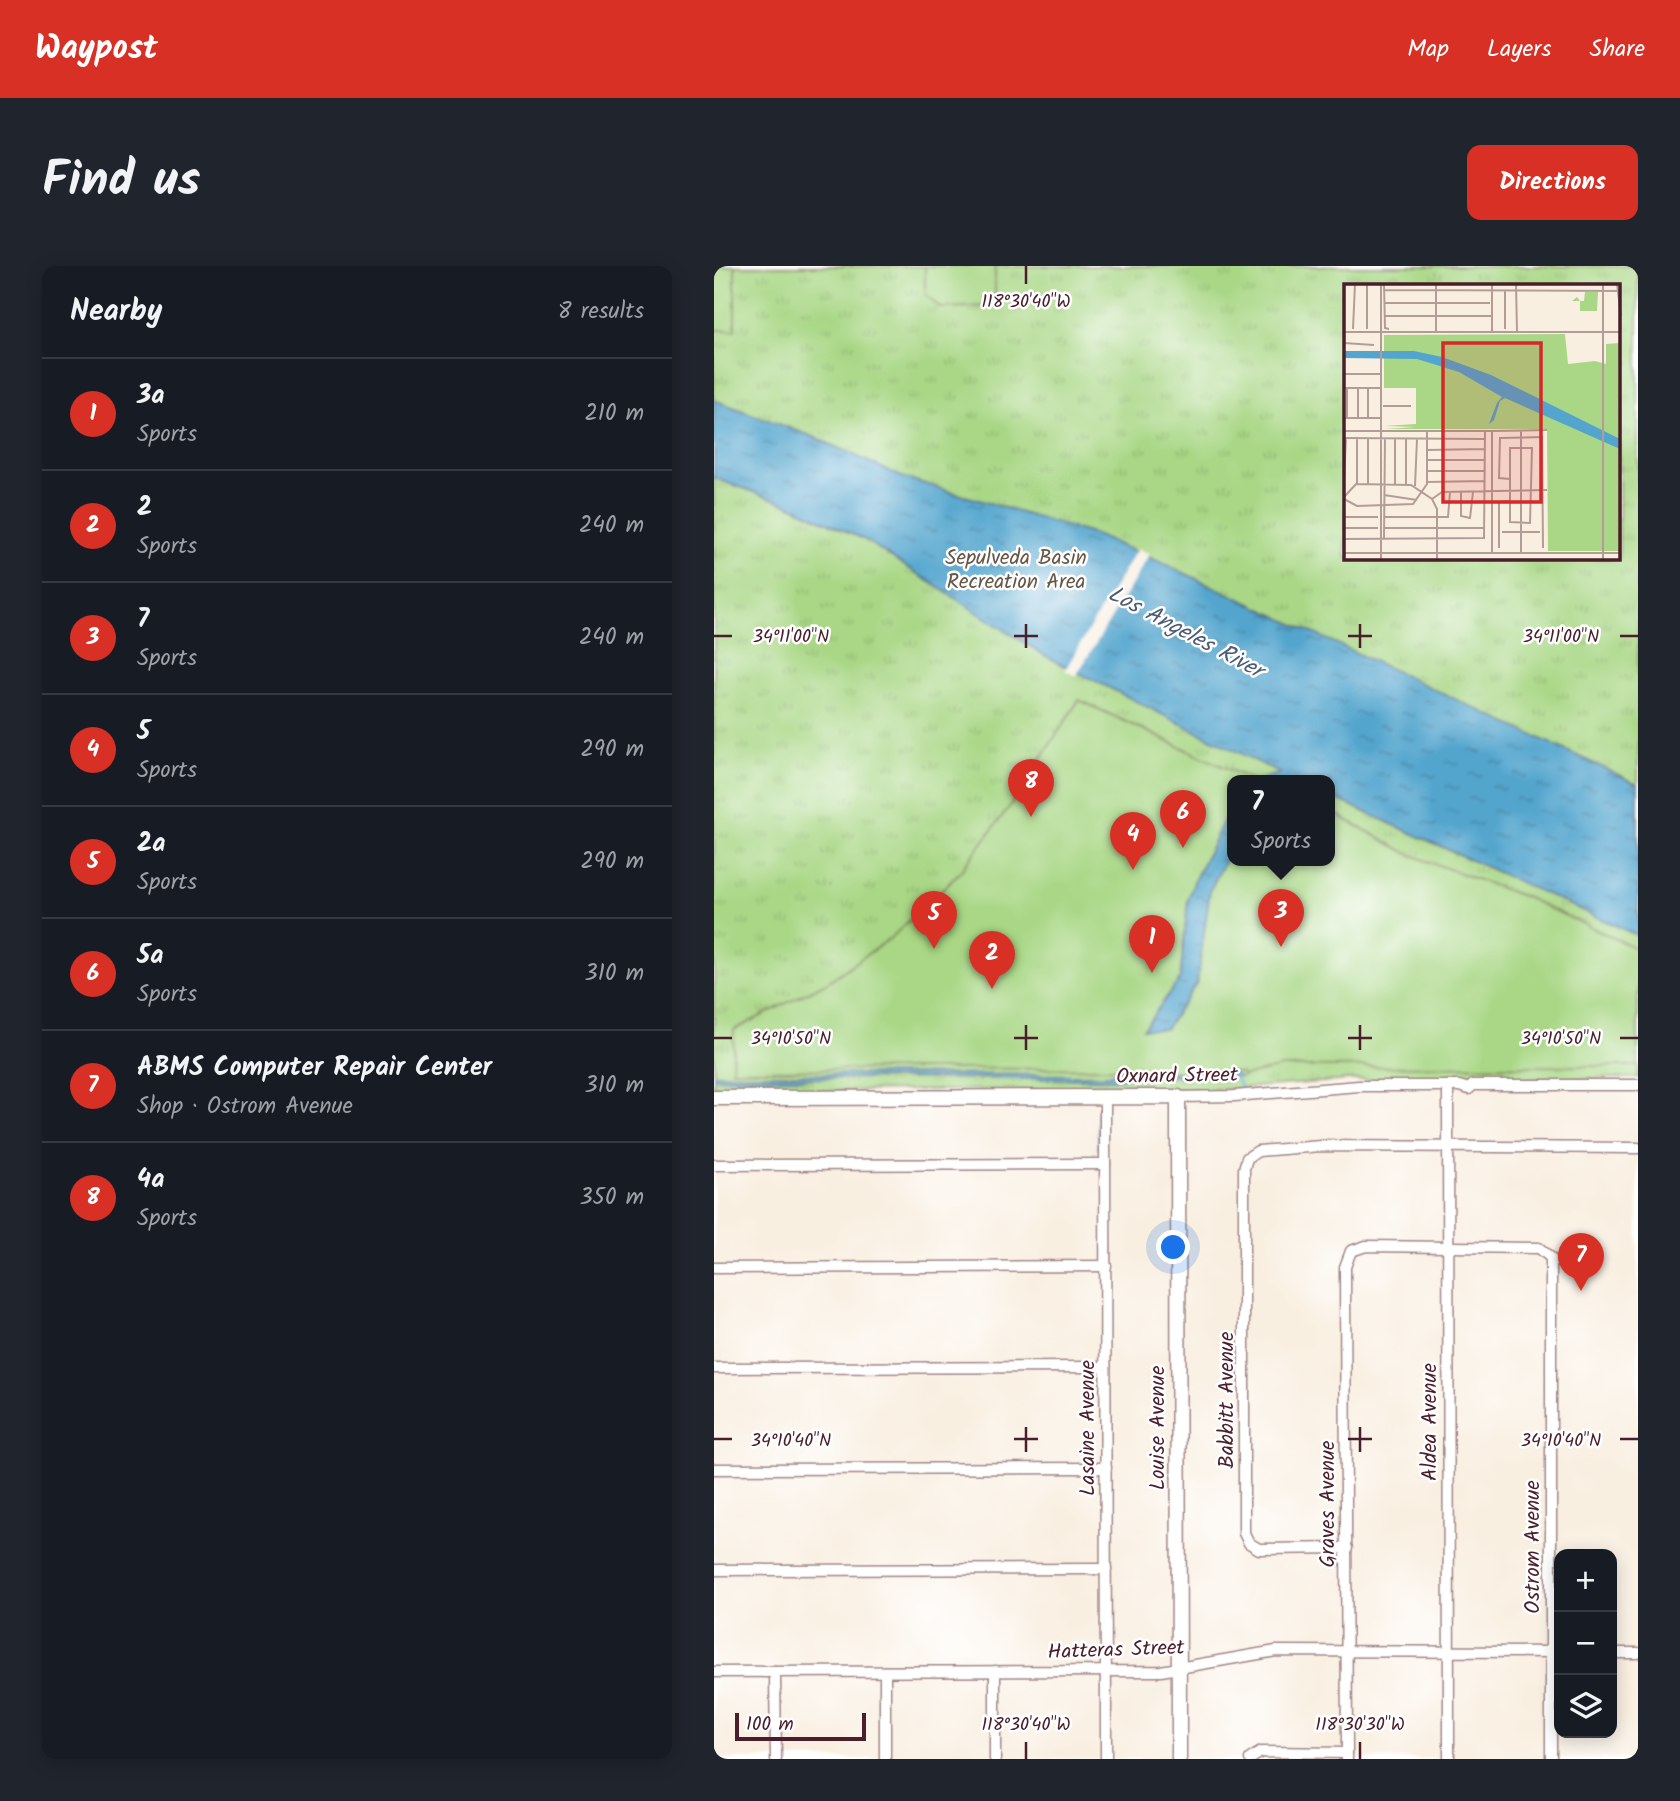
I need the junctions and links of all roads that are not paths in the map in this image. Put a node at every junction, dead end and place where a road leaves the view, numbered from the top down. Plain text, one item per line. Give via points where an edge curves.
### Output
1 (1638, 1085) edge
2 (1448, 1086) junction
3 (1105, 1097) junction
4 (1178, 1097) junction
5 (714, 1098) edge
6 (1448, 1146) junction
7 (1638, 1148) edge
8 (1105, 1164) junction
9 (714, 1165) edge
10 (1448, 1248) junction
11 (1106, 1266) junction
12 (714, 1268) edge
13 (1105, 1367) junction
14 (714, 1368) edge
15 (1106, 1468) junction
16 (714, 1469) edge
17 (1347, 1548) junction
18 (1106, 1569) junction
19 (714, 1570) edge
20 (1555, 1612) edge
21 (1346, 1651) junction
22 (1449, 1652) junction
23 (1554, 1652) edge
24 (1617, 1653) edge
25 (1638, 1653) edge
26 (1178, 1669) junction
27 (995, 1671) junction
28 (1105, 1671) junction
29 (714, 1672) edge
30 (775, 1672) junction
31 (885, 1672) junction
32 (1554, 1675) edge
33 (1347, 1756) edge
34 (776, 1759) edge
35 (885, 1759) edge
36 (995, 1759) edge
37 (1106, 1759) edge
38 (1178, 1759) edge
39 (1250, 1759) edge
40 (1449, 1759) edge
41 (1551, 1759) edge

1 - 2 street, Oxnard Street
2 - 4 street, Oxnard Street via 1359,1086
2 - 6 street, Aldea Avenue
3 - 4 main road, Oxnard Street
3 - 5 main road, Oxnard Street
3 - 8 street, Lasaine Avenue
4 - 26 main road, Louise Avenue
6 - 7 street
6 - 10 street, Aldea Avenue
6 - 17 street, Babbitt Avenue via 1310,1147 1258,1151 1247,1158 1244,1533 1259,1549
8 - 9 street
8 - 11 street, Lasaine Avenue
10 - 17 street, Graves Avenue via 1366,1246 1351,1251 1345,1267
10 - 20 street, Ostrom Avenue via 1539,1248 1548,1252 1552,1266
10 - 22 street, Aldea Avenue
11 - 12 street
11 - 13 street, Lasaine Avenue
13 - 14 street
13 - 15 street, Lasaine Avenue
15 - 16 street
15 - 18 street, Lasaine Avenue
17 - 21 street, Graves Avenue
18 - 19 street
18 - 28 street, Lasaine Avenue
21 - 22 street, Hatteras Street
21 - 26 street, Hatteras Street via 1263,1651
21 - 33 street, Graves Avenue
22 - 23 street, Hatteras Street
22 - 40 street, Aldea Avenue
24 - 25 street
26 - 28 street, Hatteras Street
26 - 38 main road, Louise Avenue
27 - 28 street, Hatteras Street
27 - 31 street, Hatteras Street
27 - 36 street
28 - 37 street, Lasaine Avenue
29 - 30 street, Hatteras Street
30 - 31 street, Hatteras Street
30 - 34 street
31 - 35 street
32 - 41 street, Ostrom Avenue
33 - 39 street via 1261,1752

